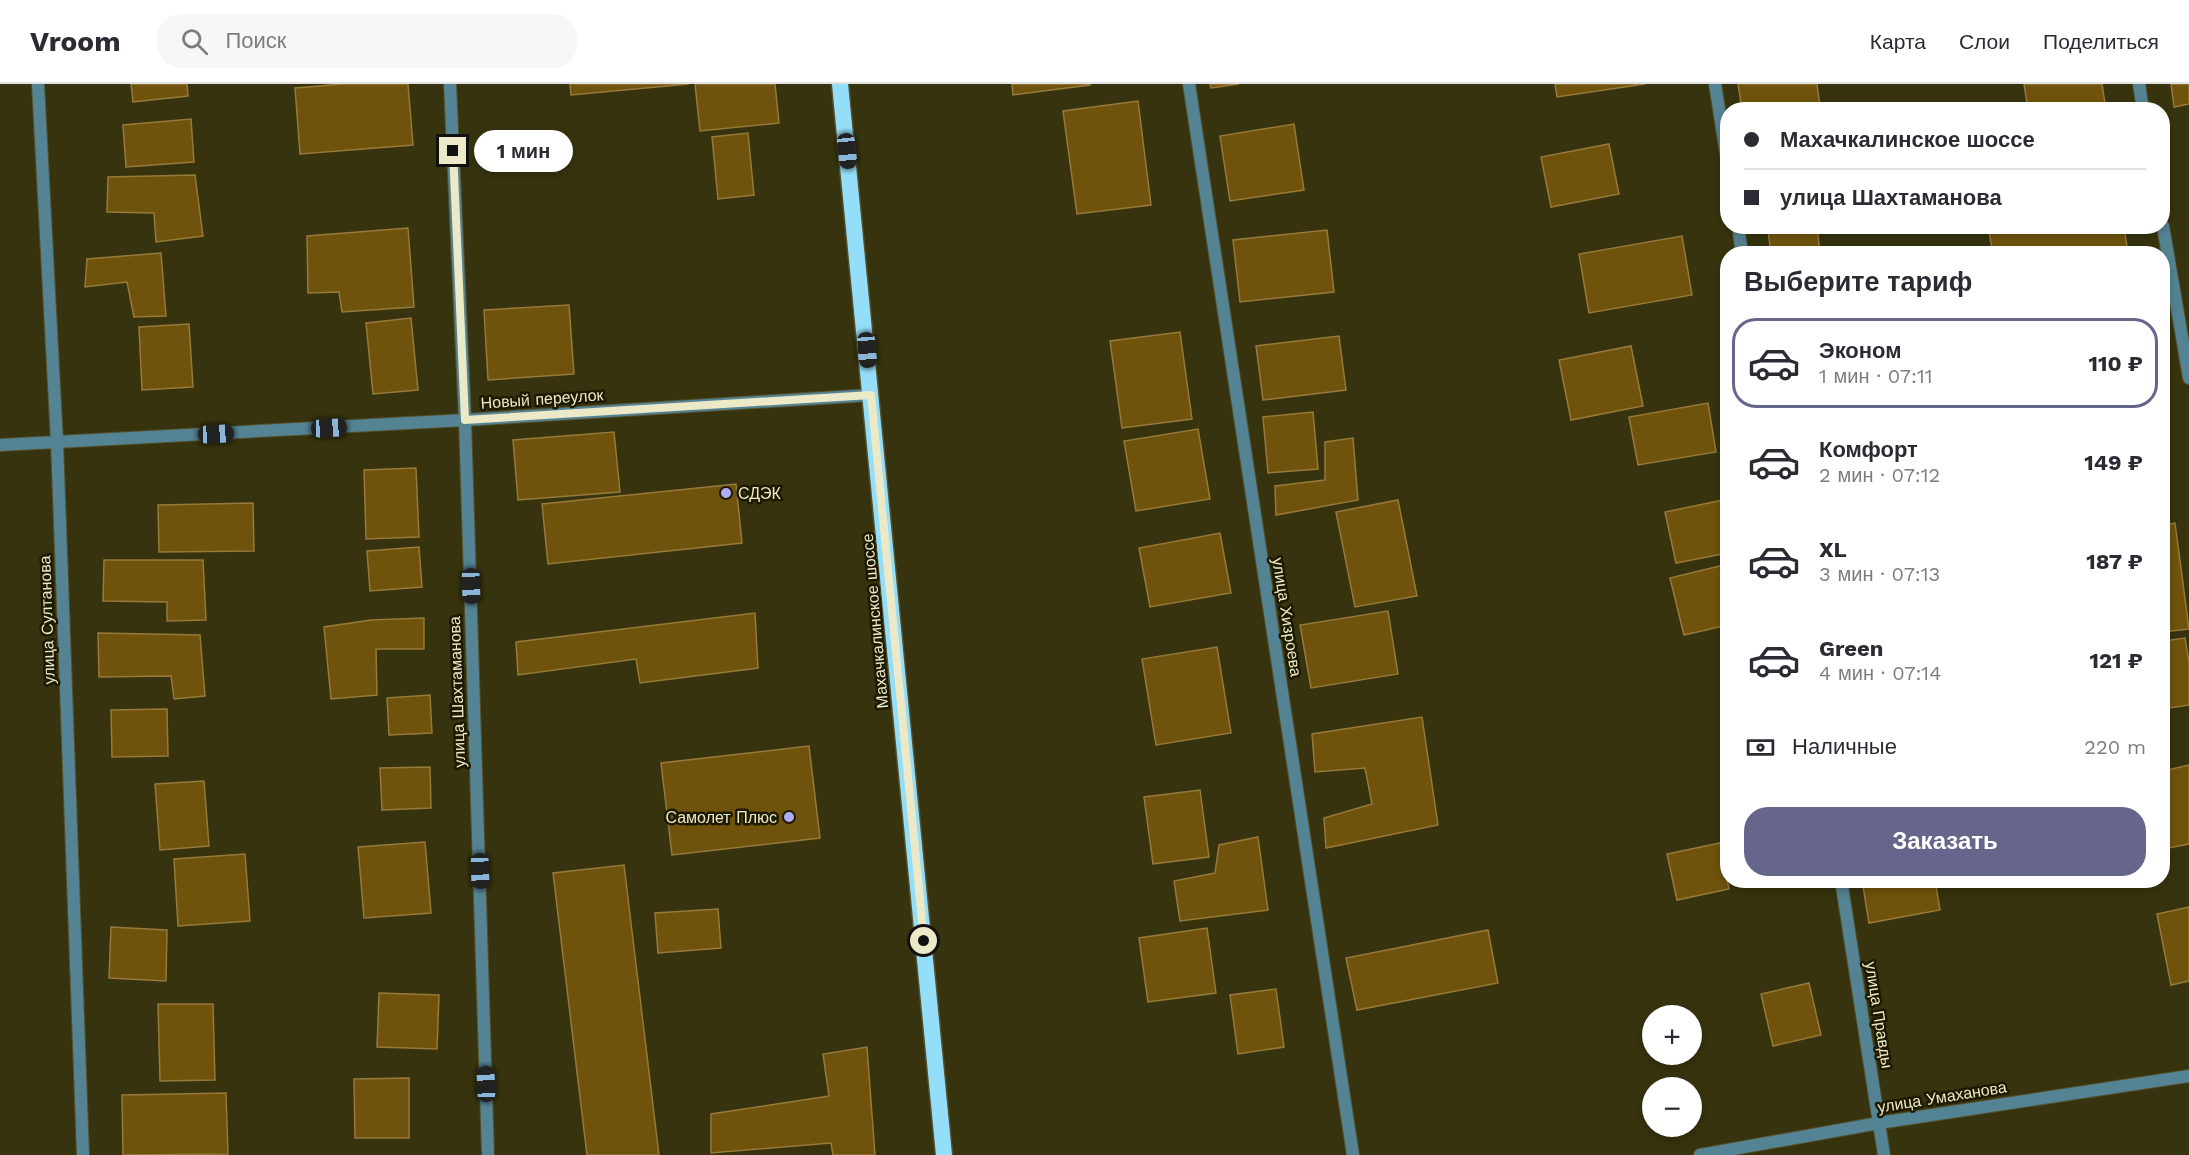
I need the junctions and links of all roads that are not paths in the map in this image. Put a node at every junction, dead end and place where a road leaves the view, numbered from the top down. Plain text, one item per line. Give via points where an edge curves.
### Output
1 (38, 84) edge
2 (450, 84) edge
3 (840, 84) edge
4 (1189, 84) edge
5 (1715, 84) edge
6 (2139, 84) edge
7 (2142, 102) edge
8 (1720, 116) edge
9 (2170, 267) edge
10 (2189, 378) edge
11 (871, 395) junction
12 (465, 420) junction
13 (57, 442) junction
14 (0, 445) edge
15 (1842, 888) edge
16 (2189, 1076) edge
17 (1879, 1123) junction
18 (83, 1155) edge
19 (488, 1155) edge
20 (944, 1155) edge
21 (1353, 1155) edge
22 (1700, 1155) edge
23 (1884, 1155) edge

1 - 13 street, улица Султанова
2 - 12 street, улица Шахтаманова
3 - 11 highway, Махачкалинское шоссе
4 - 21 street, улица Хизроева
5 - 8 street
6 - 7 street
9 - 10 street
11 - 12 street, Новый переулок
11 - 20 highway, Махачкалинское шоссе
12 - 13 street, Новый переулок
12 - 19 street, улица Шахтаманова
13 - 14 street, Новый переулок
13 - 18 street, улица Султанова
15 - 17 street, улица Правды
16 - 17 street, улица Умаханова
17 - 22 street, улица Умаханова
17 - 23 street, улица Правды

